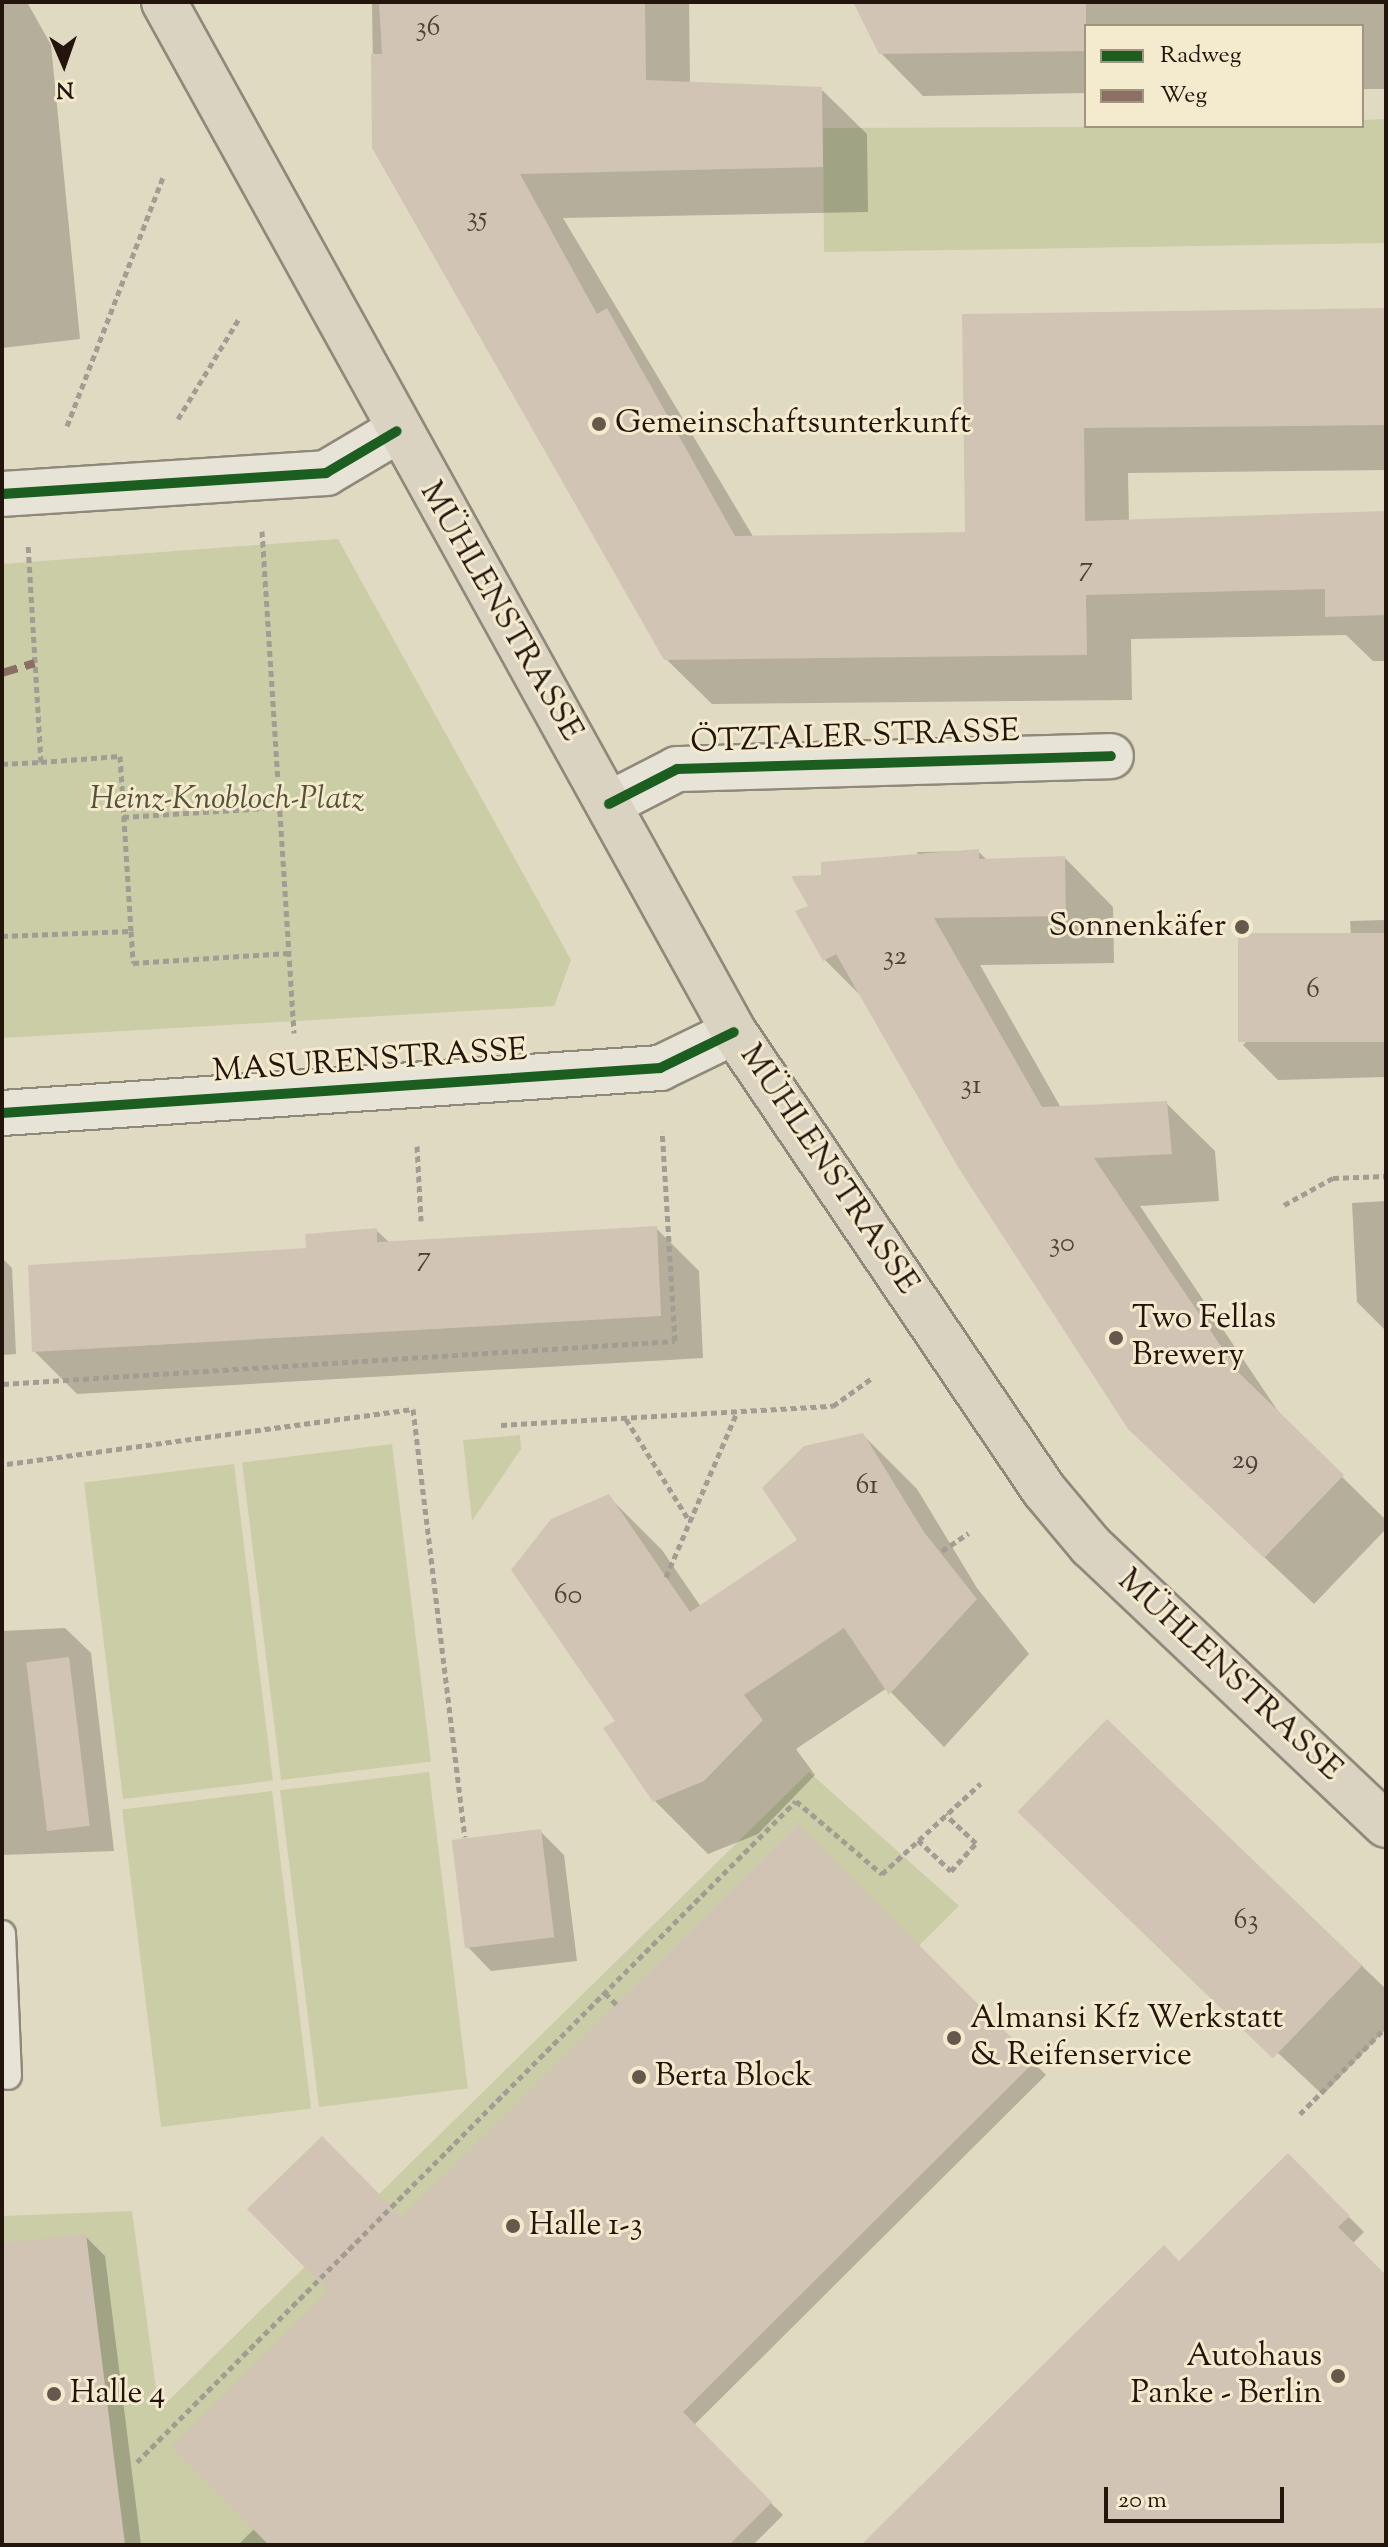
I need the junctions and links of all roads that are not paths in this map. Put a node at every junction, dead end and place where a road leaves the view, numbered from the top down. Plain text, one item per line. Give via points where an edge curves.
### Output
1 (164, 2) edge
2 (397, 431) junction
3 (2, 494) edge
4 (1111, 756) dead end
5 (609, 804) junction
6 (734, 1032) junction
7 (2, 1113) edge
8 (1386, 1825) edge
9 (2, 1934) edge
10 (8, 2076) dead end

1 - 2 main road, MÜHLENSTRASSE
2 - 3 street via 326,473
2 - 5 main road, MÜHLENSTRASSE
4 - 5 street, ÖTZTALER STRASSE via 677,769
5 - 6 main road, MÜHLENSTRASSE
6 - 7 street, MASURENSTRASSE via 660,1068
6 - 8 main road, MÜHLENSTRASSE via 1044,1490 1091,1546
9 - 10 lane

